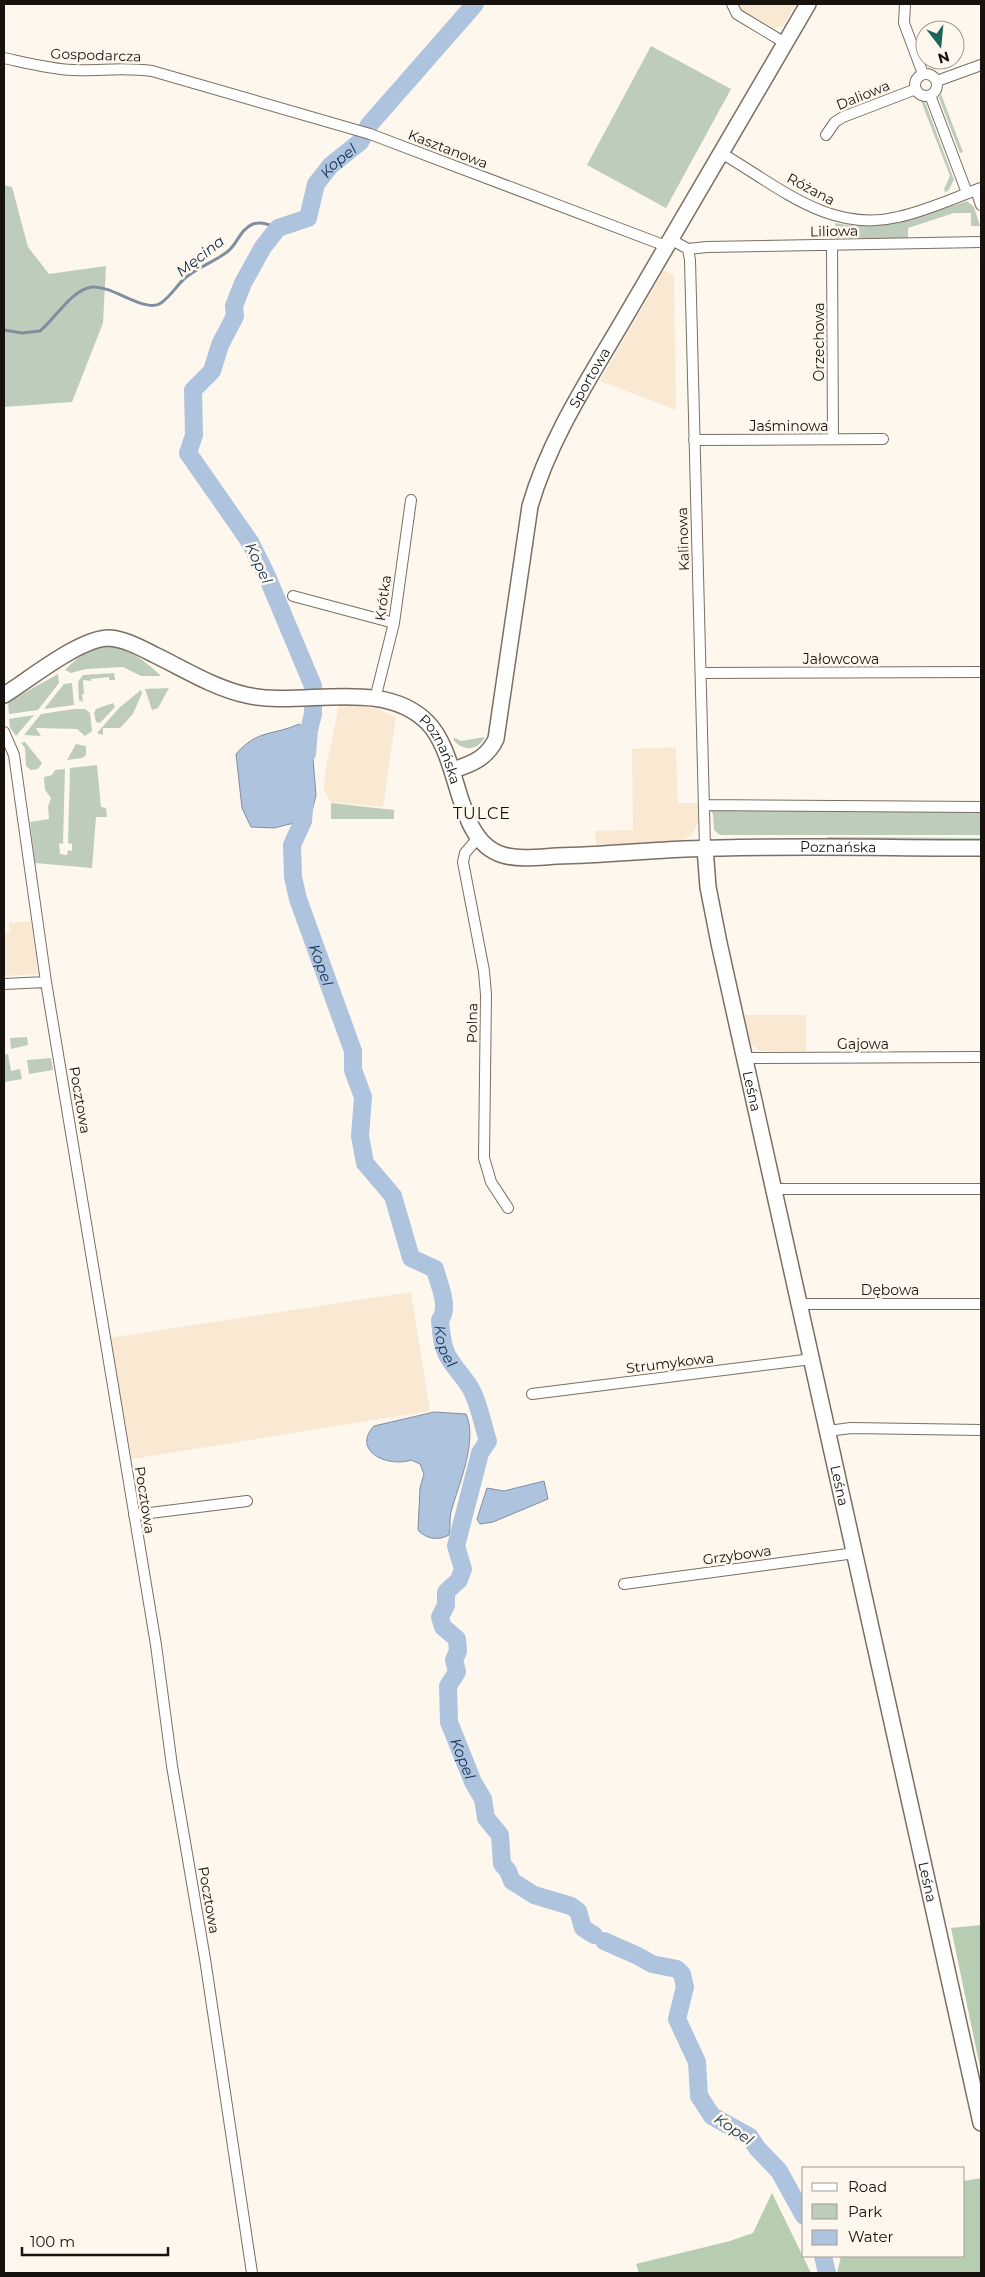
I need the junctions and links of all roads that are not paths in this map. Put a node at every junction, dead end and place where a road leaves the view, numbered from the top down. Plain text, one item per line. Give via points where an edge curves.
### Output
1 (732, 4) edge
2 (808, 4) edge
3 (905, 4) edge
4 (785, 43) junction
5 (4, 58) edge
6 (981, 65) edge
7 (923, 74) junction
8 (937, 81) junction
9 (916, 89) junction
10 (215, 91) joint
11 (930, 95) junction
12 (826, 135) dead end
13 (721, 153) junction
14 (975, 190) edge
15 (981, 205) edge
16 (981, 242) edge
17 (668, 243) junction
18 (832, 245) junction
19 (688, 250) junction
20 (832, 439) junction
21 (883, 439) dead end
22 (694, 440) junction
23 (410, 500) dead end
24 (293, 596) dead end
25 (394, 623) junction
26 (981, 672) edge
27 (701, 673) junction
28 (4, 695) edge
29 (375, 699) junction
30 (4, 731) edge
31 (453, 770) junction
32 (704, 805) junction
33 (981, 807) edge
34 (477, 839) junction
35 (705, 848) junction
36 (981, 848) edge
37 (46, 982) junction
38 (4, 984) edge
39 (981, 1057) edge
40 (745, 1058) junction
41 (774, 1189) junction
42 (981, 1189) edge
43 (508, 1208) dead end
44 (799, 1304) junction
45 (981, 1304) edge
46 (812, 1359) junction
47 (532, 1394) dead end
48 (981, 1430) edge
49 (828, 1431) junction
50 (247, 1501) dead end
51 (134, 1515) junction
52 (855, 1553) junction
53 (624, 1584) dead end
54 (981, 2123) edge
55 (252, 2273) edge

1 - 4 street via 737,14
2 - 4 street, Sportowa
3 - 7 street via 904,23
4 - 13 street, Sportowa
5 - 10 street, Gospodarcza via 51,68 152,71
6 - 8 street
7 - 8 street via 932,75
7 - 9 street via 916,81
8 - 11 street via 936,90
9 - 11 street
9 - 12 street, Daliowa via 843,116
10 - 17 street, Kasztanowa via 370,134
11 - 14 street
13 - 14 street, Różana via 816,210 845,219 899,217
13 - 17 street, Sportowa
14 - 15 street
16 - 18 street, Liliowa
17 - 19 street
17 - 31 street, Sportowa via 573,407 536,484 523,546 496,739 484,756
18 - 19 street, Liliowa
18 - 20 street, Orzechowa
19 - 22 street, Kalinowa
20 - 21 street, Jaśminowa
20 - 22 street, Jaśminowa
22 - 27 street, Kalinowa
23 - 25 street, Krótka
24 - 25 street
25 - 29 street, Krótka
26 - 27 street, Jałowcowa
27 - 32 street, Kalinowa
28 - 29 street, Poznańska via 87,642 109,638 127,642 244,695
29 - 31 street, Poznańska via 403,706 428,723 440,740
30 - 37 street, Pocztowa via 14,756
31 - 34 street, Poznańska via 467,820
32 - 33 street
32 - 35 street, Kalinowa
34 - 35 street, Poznańska via 493,852 519,857
34 - 43 street, Polna via 465,853 463,862 486,995 484,1158 491,1182
35 - 36 street, Poznańska
35 - 40 street, Leśna via 708,887
37 - 38 street
37 - 51 street, Pocztowa
39 - 40 street, Gajowa
40 - 41 street, Leśna
41 - 42 street
41 - 44 street, Leśna
44 - 45 street, Dębowa
44 - 46 street, Leśna
46 - 47 street, Strumykowa
46 - 49 street, Leśna
48 - 49 street via 851,1428
49 - 52 street, Leśna
50 - 51 street
51 - 55 street, Pocztowa
52 - 53 street, Grzybowa
52 - 54 street, Leśna

